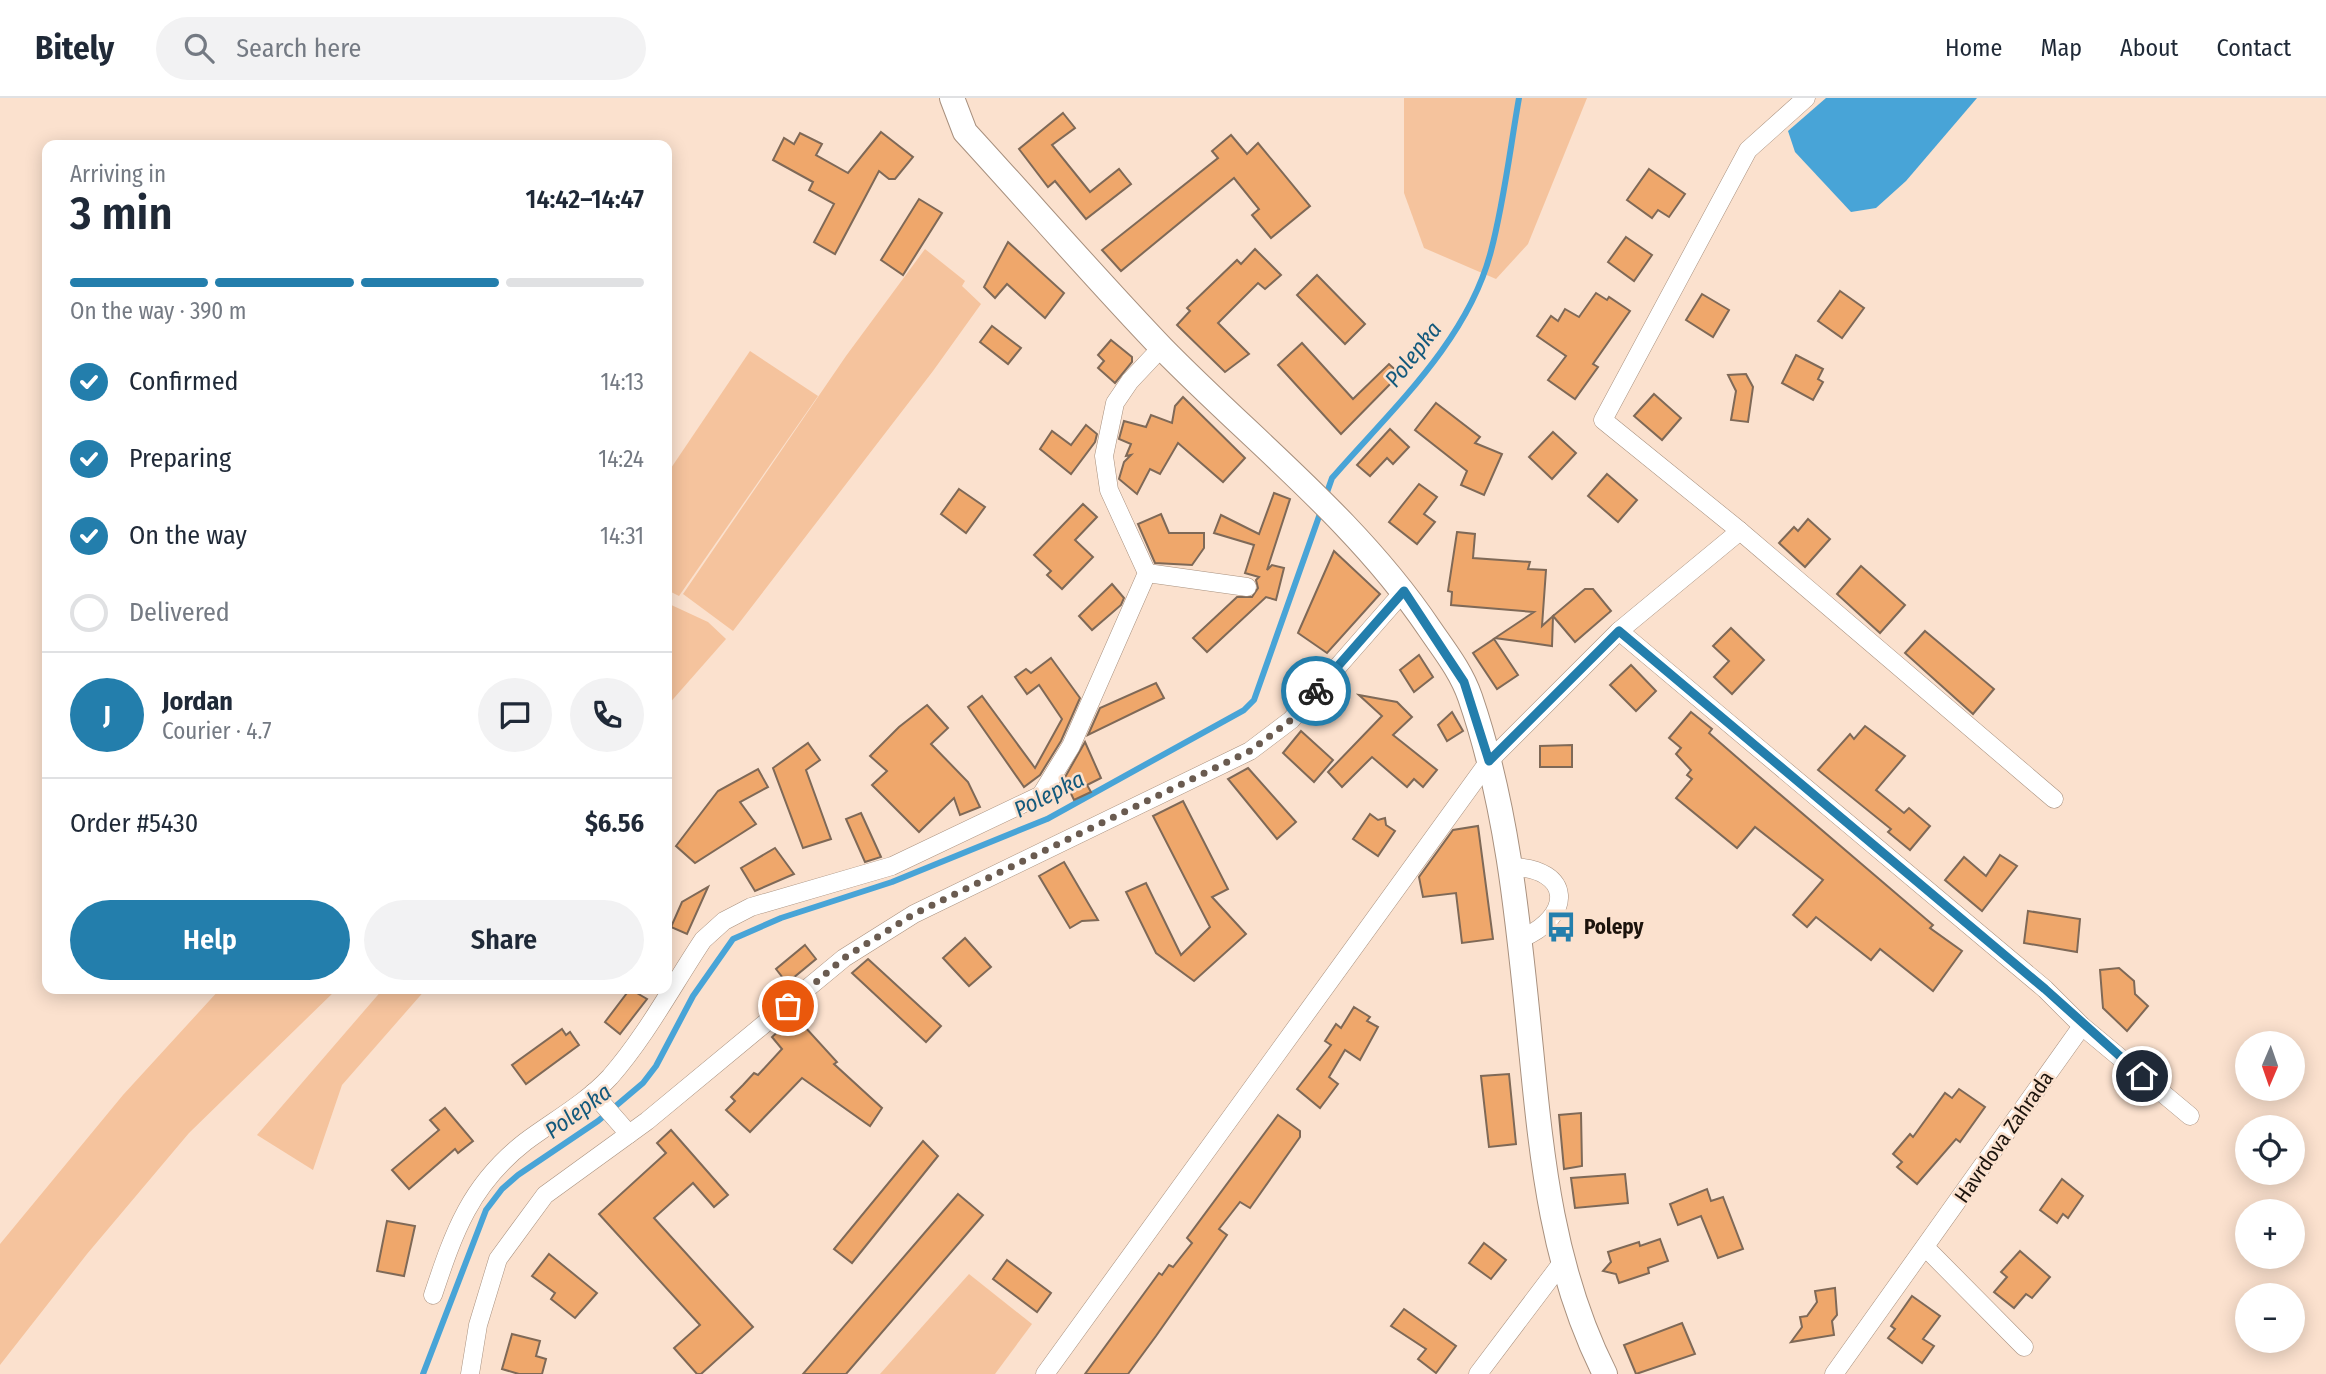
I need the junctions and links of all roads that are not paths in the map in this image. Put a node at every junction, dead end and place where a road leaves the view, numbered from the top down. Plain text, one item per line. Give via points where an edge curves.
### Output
1 (952, 98) edge
2 (1806, 98) edge
3 (1162, 347) junction
4 (1740, 531) junction
5 (1147, 573) junction
6 (1247, 587) dead end
7 (1404, 591) junction
8 (1619, 631) junction
9 (1489, 761) junction
10 (2054, 799) dead end
11 (1511, 867) junction
12 (1520, 939) junction
13 (672, 987) edge
14 (667, 994) edge
15 (2082, 1026) junction
16 (597, 1098) junction
17 (2190, 1116) dead end
18 (624, 1128) junction
19 (1926, 1248) junction
20 (1561, 1264) junction
21 (433, 1295) dead end
22 (2024, 1347) dead end
23 (470, 1374) edge
24 (1045, 1374) edge
25 (1478, 1374) edge
26 (1605, 1374) edge
27 (1835, 1374) edge

1 - 3 street via 965,132
2 - 4 street via 1748,150 1603,419
3 - 5 street via 1115,403 1104,456 1109,490
3 - 7 street via 1349,529
4 - 8 street
4 - 10 street
5 - 6 street
5 - 13 street via 1071,746 1041,795 892,866 779,897 724,921 703,940
7 - 9 street via 1464,682
7 - 18 street via 1291,720 1250,751 914,914 844,958
8 - 9 street
8 - 15 street via 2045,989
9 - 11 street
9 - 24 street
11 - 12 street
11 - 12 street via 1534,867 1552,878 1559,896 1556,915 1542,930
12 - 20 street via 1543,1173
14 - 16 street
15 - 17 street
15 - 19 street, Havrdova Zahrada
16 - 18 street
16 - 21 street via 517,1149 480,1185 459,1221
18 - 23 street via 545,1195 498,1259 478,1325
19 - 22 street
19 - 27 street, Havrdova Zahrada
20 - 25 street
20 - 26 street via 1584,1334

